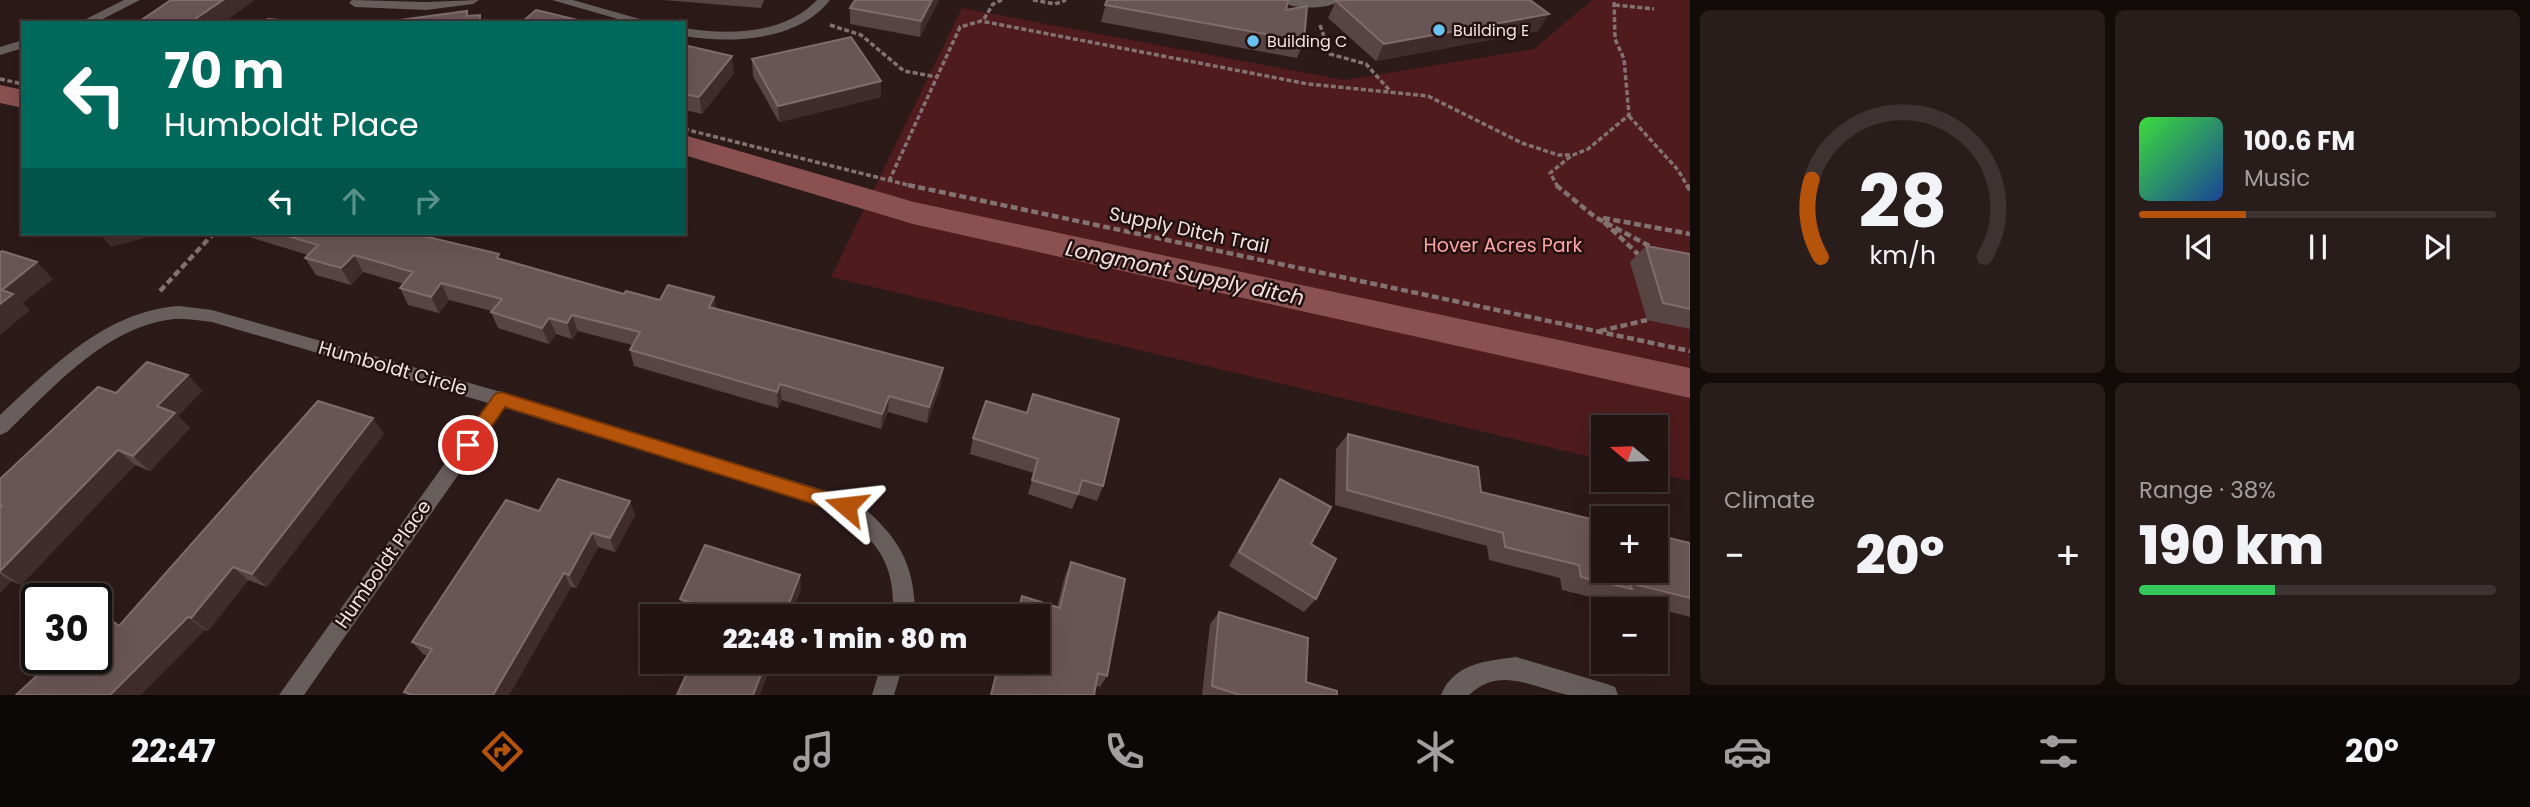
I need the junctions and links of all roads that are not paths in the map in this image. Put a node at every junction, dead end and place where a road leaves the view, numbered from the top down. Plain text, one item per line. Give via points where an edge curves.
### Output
1 (134, 0) edge
2 (473, 0) edge
3 (558, 0) edge
4 (824, 0) edge
5 (1284, 0) edge
6 (1336, 0) edge
7 (355, 3) dead end
8 (88, 21) edge
9 (640, 21) edge
10 (686, 32) edge
11 (21, 45) edge
12 (0, 51) edge
13 (501, 399) junction
14 (0, 427) edge
15 (905, 604) edge
16 (889, 674) edge
17 (290, 695) edge
18 (883, 695) edge
19 (1452, 695) edge
20 (1607, 695) edge

1 - 8 street
2 - 7 street via 426,6
3 - 9 street
4 - 10 street via 806,16 772,30 734,36
5 - 6 street via 1312,4
11 - 12 street
13 - 14 street, Humboldt Circle via 212,316 174,313 128,325 90,345
13 - 15 street, Humboldt Circle via 846,506 881,533 893,550
13 - 17 street, Humboldt Place
16 - 18 street
19 - 20 street via 1476,673 1516,668

